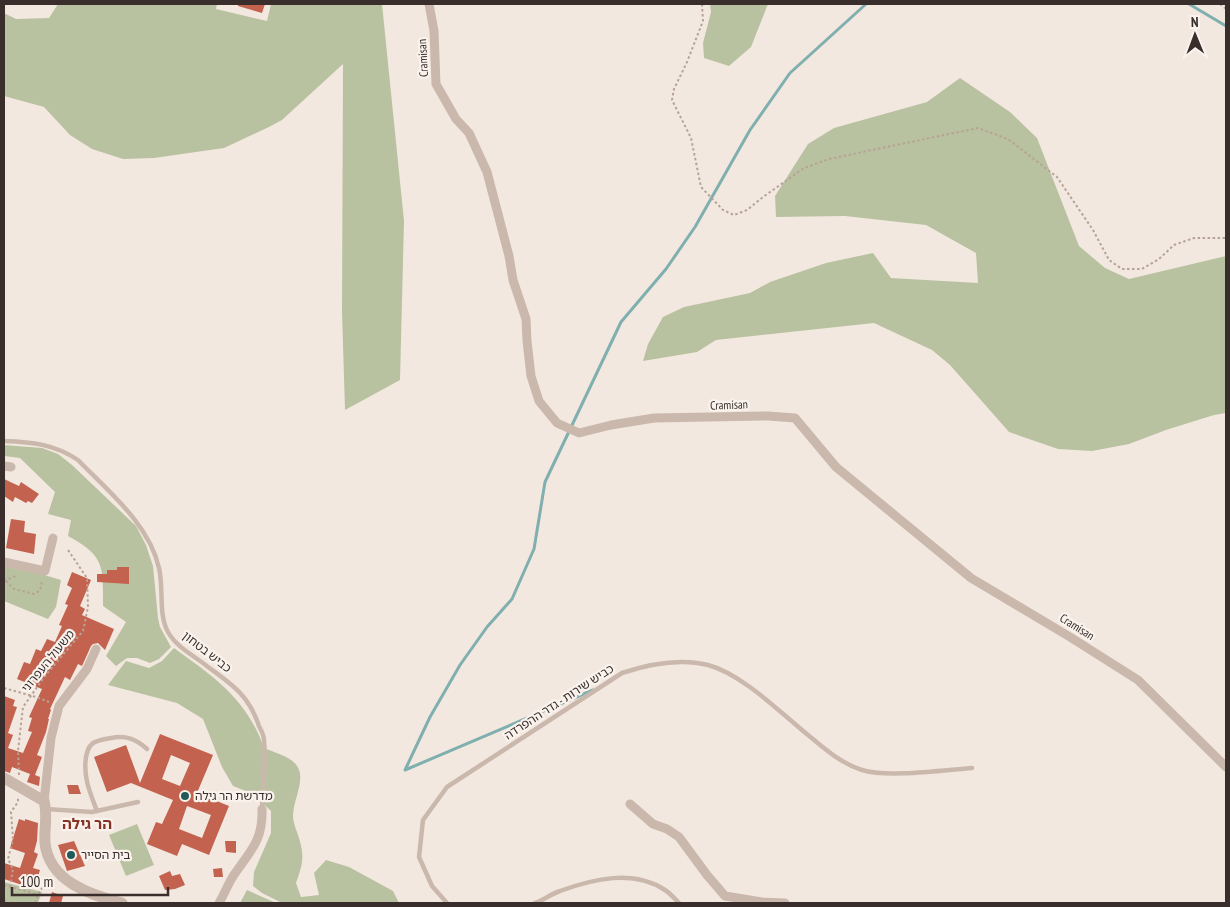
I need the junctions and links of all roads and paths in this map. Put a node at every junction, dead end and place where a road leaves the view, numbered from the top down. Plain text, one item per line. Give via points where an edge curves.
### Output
1 (429, 4) edge
2 (702, 4) edge
3 (1220, 4) edge
4 (1226, 9) edge
5 (1226, 238) edge
6 (4, 441) edge
7 (53, 538) dead end
8 (68, 550) dead end
9 (4, 562) edge
10 (21, 574) dead end
11 (37, 577) dead end
12 (5, 581) edge
13 (96, 649) dead end
14 (4, 688) edge
15 (31, 696) junction
16 (59, 706) junction
17 (147, 749) dead end
18 (1226, 767) edge
19 (972, 768) dead end
20 (4, 778) edge
21 (19, 787) junction
22 (138, 802) dead end
23 (630, 804) dead end
24 (45, 805) junction
25 (262, 808) joint
26 (97, 810) junction
27 (60, 873) junction
28 (4, 885) edge
29 (10, 887) junction
30 (39, 895) junction
31 (4, 899) edge
32 (7, 903) edge
33 (37, 903) edge
34 (122, 903) edge
35 (219, 903) edge
36 (447, 903) edge
37 (535, 903) edge
38 (679, 903) edge
39 (785, 903) edge

1 - 18 street, Cramisan via 434,31 436,84 456,119 469,133 487,172 513,280 526,319 532,376 539,401 556,422 579,433 654,418 795,418 836,467 971,578 1138,680
2 - 5 path via 702,21 672,100 691,138 700,187 723,210 734,214 747,210 804,168 829,159 978,128 1008,139 1057,177 1109,260 1122,269 1142,269 1174,245 1194,238
3 - 4 path
6 - 25 lane, כביש בטחון via 46,445 68,453 138,524 147,537 159,569 164,621 169,632 187,652 230,682 254,709 264,739
7 - 9 street via 46,571
8 - 15 path, משעול העפרוני via 87,578 88,607 83,631
10 - 12 path
11 - 12 path via 42,586 34,594 14,589
13 - 16 street via 87,669
14 - 15 path
15 - 16 path
15 - 21 path, משעול העפרוני via 23,707 18,751
16 - 24 street via 51,738
17 - 26 lane via 138,741 118,736 91,744 86,757 85,777
19 - 36 lane, כביש שירות - גדר ההפרדה via 891,773 863,770 838,760 747,685 724,672 709,666 682,663 646,665 622,672 447,787 423,820 419,857 432,886
20 - 21 street
21 - 24 street
21 - 29 path, משעול העפרוני via 18,802 11,812 13,839 8,859 13,869
22 - 26 lane
23 - 39 street via 653,824 679,837 725,896
24 - 26 lane via 83,812
24 - 27 street via 48,857
25 - 35 street via 254,849 234,873
27 - 30 path via 40,890
27 - 34 street via 87,893
28 - 29 path
29 - 30 path
30 - 33 path
31 - 32 path
37 - 38 lane via 602,879 624,877 648,881 666,890

